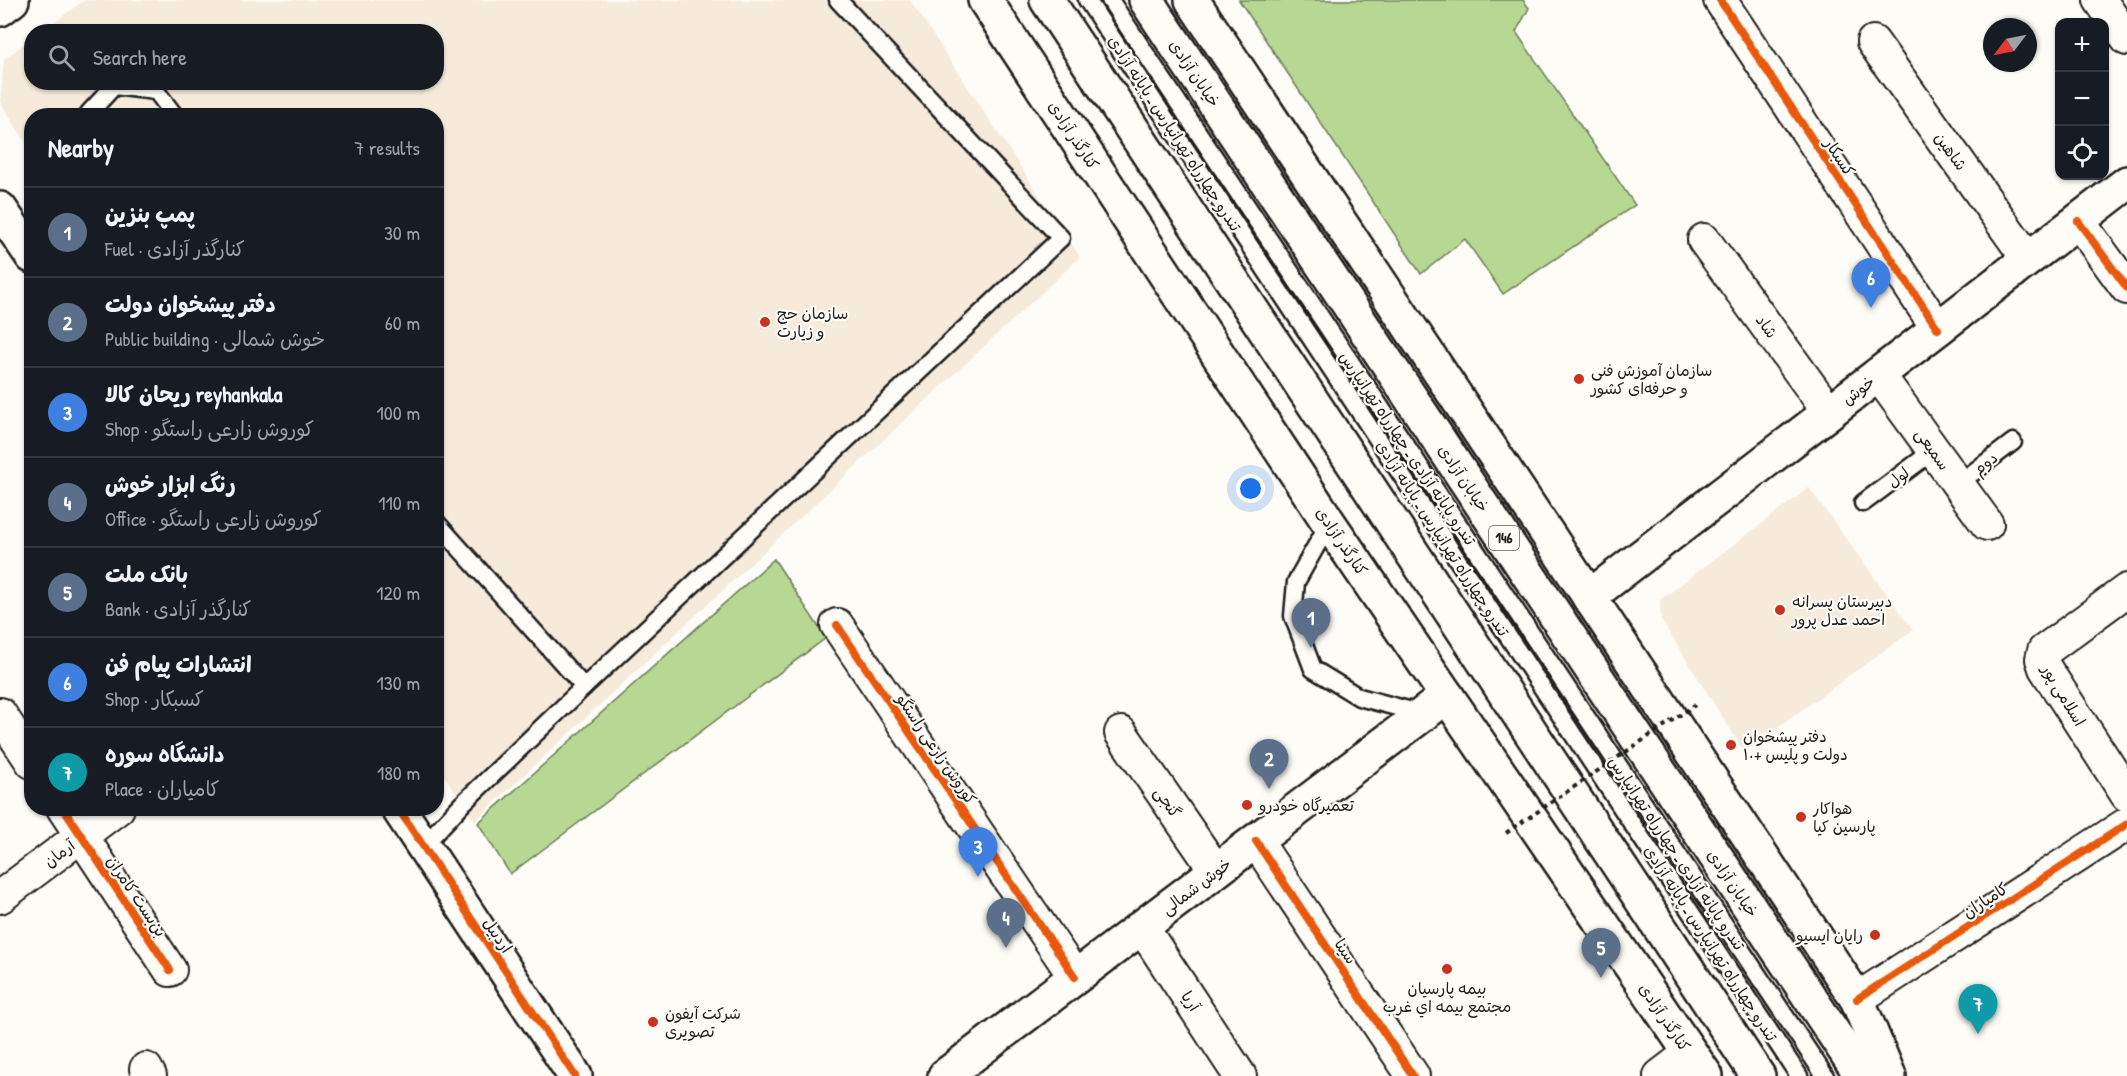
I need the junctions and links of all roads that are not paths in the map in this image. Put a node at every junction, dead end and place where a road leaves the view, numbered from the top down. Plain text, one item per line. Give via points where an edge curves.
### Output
1 (12, 0) edge
2 (838, 0) edge
3 (985, 0) edge
4 (1047, 0) edge
5 (1088, 0) edge
6 (1110, 0) edge
7 (1146, 0) edge
8 (1192, 0) edge
9 (1720, 0) edge
10 (2100, 0) edge
11 (0, 9) edge
12 (2127, 39) edge
13 (1873, 42) dead end
14 (110, 90) edge
15 (148, 90) edge
16 (94, 108) edge
17 (169, 108) edge
18 (2127, 183) edge
19 (0, 209) edge
20 (2078, 221) junction
21 (1704, 240) dead end
22 (24, 244) edge
23 (2028, 259) junction
24 (2127, 288) edge
25 (1938, 329) junction
26 (1878, 374) junction
27 (1829, 412) junction
28 (2013, 442) dead end
29 (1933, 451) junction
30 (1958, 484) junction
31 (1863, 503) dead end
32 (1329, 523) junction
33 (1987, 524) dead end
34 (444, 531) edge
35 (2127, 590) edge
36 (1589, 597) junction
37 (837, 625) dead end
38 (584, 687) junction
39 (1435, 705) junction
40 (0, 714) edge
41 (1121, 733) dead end
42 (24, 750) edge
43 (2127, 795) edge
44 (68, 816) edge
45 (107, 816) edge
46 (403, 816) edge
47 (2127, 824) edge
48 (81, 836) junction
49 (1256, 841) junction
50 (423, 846) junction
51 (1216, 871) junction
52 (0, 897) edge
53 (1143, 927) junction
54 (170, 970) dead end
55 (1075, 977) junction
56 (1857, 999) junction
57 (1698, 1064) edge
58 (575, 1076) edge
59 (945, 1076) edge
60 (1240, 1076) edge
61 (1413, 1076) edge
62 (1660, 1076) edge
63 (1758, 1076) edge
64 (1799, 1076) edge
65 (1825, 1076) edge
66 (1862, 1076) edge
67 (1889, 1076) edge

1 - 11 main road
2 - 38 lane via 1060,238
3 - 32 main road, کنارگذر آزادی
4 - 63 main road
5 - 64 lane, تندرو چهارراه تهرانپارس ـ پایانه آزادی
6 - 65 lane, تندرو پایانه آزادی ـ چهارراه تهرانپارس
7 - 66 main road, خیابان آزادی / 146
8 - 36 main road
9 - 25 street, کسبکار
10 - 12 street
13 - 23 street, شاهین
14 - 16 lane
15 - 17 lane via 156,91
18 - 20 main road, خوش
19 - 22 main road
20 - 23 main road, خوش
20 - 24 street
21 - 27 street, شاد
23 - 25 main road, خوش
25 - 26 main road, خوش
26 - 27 main road, خوش
26 - 29 street, سمیعی
27 - 36 main road, خوش
28 - 30 lane, دوم
29 - 30 street, سمیعی
29 - 31 lane, لول
30 - 33 street, سمیعی
32 - 39 main road, کنارگذر آزادی
32 - 39 lane via 1296,582 1293,616 1314,669 1359,697
34 - 38 lane
35 - 43 street, اسلامی پور via 2044,651 2042,659
36 - 56 main road
37 - 55 street, کوروش زارعی راستگو
38 - 50 lane
39 - 49 main road, خوش شمالی
39 - 57 main road, کنارگذر آزادی
40 - 42 street
41 - 51 street, گنجی
44 - 48 street, بن‌بست کامران
45 - 48 street, آرمان
46 - 50 main road, اردبیل
47 - 56 street, کامیاران
48 - 52 street, آرمان
48 - 54 street, بن‌بست کامران
49 - 51 main road, خوش شمالی
49 - 61 street, سینا
50 - 58 main road, اردبیل
51 - 53 main road, خوش شمالی
53 - 55 main road, خوش شمالی
53 - 60 street, آریا
55 - 59 main road, خوش شمالی
56 - 67 main road
57 - 62 street

